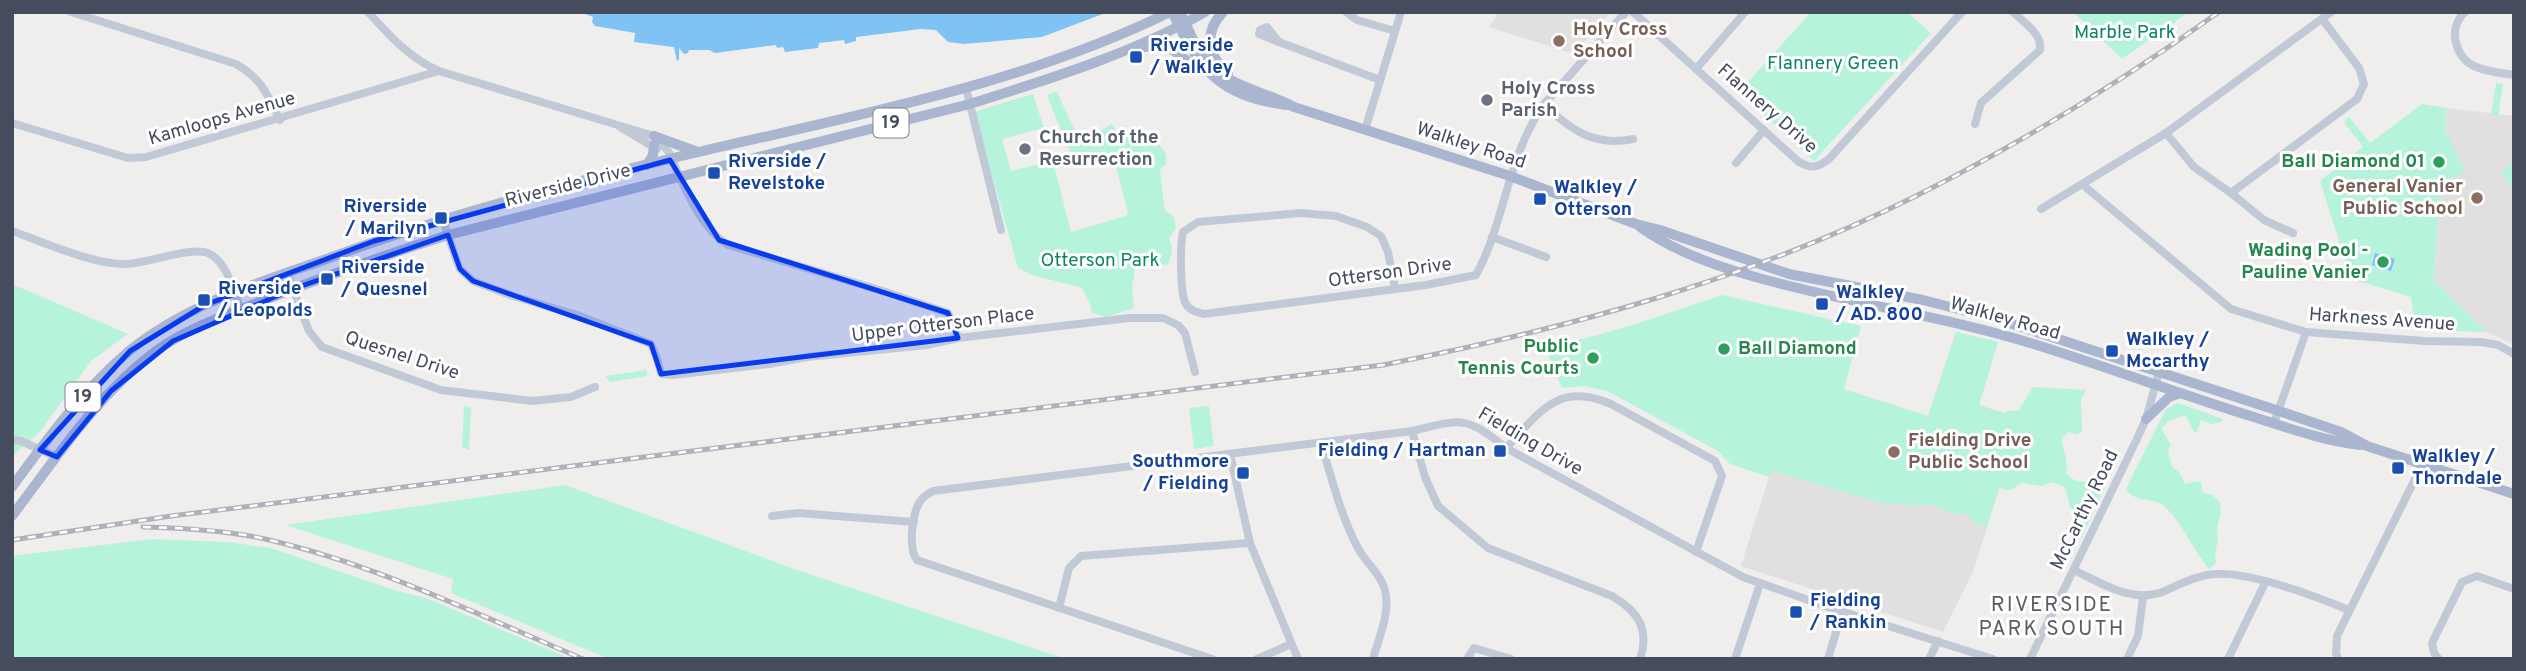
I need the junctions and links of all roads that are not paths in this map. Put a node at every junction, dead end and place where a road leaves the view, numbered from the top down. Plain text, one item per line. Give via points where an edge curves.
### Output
1 (71, 12) edge
2 (368, 12) edge
3 (1171, 12) edge
4 (1180, 12) edge
5 (1205, 12) edge
6 (1223, 12) edge
7 (1346, 12) edge
8 (1401, 12) edge
9 (1626, 12) edge
10 (1633, 12) edge
11 (1745, 12) edge
12 (1962, 12) edge
13 (2013, 12) edge
14 (2331, 12) edge
15 (2465, 12) edge
16 (2323, 20) junction
17 (1182, 24) junction
18 (1395, 31) junction
19 (1279, 42) dead end
20 (1131, 48) junction
21 (1696, 69) junction
22 (439, 71) junction
23 (2514, 75) edge
24 (1380, 80) junction
25 (1220, 83) junction
26 (966, 88) junction
27 (1252, 89) junction
28 (970, 104) junction
29 (1544, 104) junction
30 (1294, 107) junction
31 (279, 120) junction
32 (12, 123) edge
33 (1975, 124) dead end
34 (1365, 130) junction
35 (1764, 130) junction
36 (2166, 133) junction
37 (1633, 139) dead end
38 (654, 141) junction
39 (699, 152) junction
40 (670, 160) junction
41 (1736, 163) dead end
42 (648, 165) junction
43 (679, 176) junction
44 (1510, 176) junction
45 (2083, 185) junction
46 (2231, 192) junction
47 (2041, 209) dead end
48 (443, 220) junction
49 (1636, 224) junction
50 (12, 230) edge
51 (1001, 230) dead end
52 (2293, 233) dead end
53 (448, 235) junction
54 (1492, 237) junction
55 (1546, 257) dead end
56 (287, 273) junction
57 (1395, 288) junction
58 (293, 289) junction
59 (233, 292) junction
60 (241, 309) junction
61 (2306, 332) junction
62 (958, 338) junction
63 (2514, 354) edge
64 (1195, 372) dead end
65 (2160, 372) junction
66 (2155, 385) junction
67 (595, 387) dead end
68 (2181, 393) junction
69 (2279, 411) junction
70 (2146, 419) junction
71 (2274, 423) junction
72 (1412, 431) junction
73 (12, 440) edge
74 (1321, 443) junction
75 (2367, 446) junction
76 (1506, 448) junction
77 (40, 450) junction
78 (1230, 454) junction
79 (57, 457) junction
80 (2422, 465) junction
81 (12, 487) edge
82 (2514, 494) edge
83 (12, 516) edge
84 (772, 516) dead end
85 (914, 522) junction
86 (1250, 543) junction
87 (1696, 552) junction
88 (2074, 570) junction
89 (2265, 583) junction
90 (1760, 584) junction
91 (2514, 589) edge
92 (2143, 597) junction
93 (1059, 608) junction
94 (2349, 610) junction
95 (1842, 612) junction
96 (1938, 641) junction
97 (1291, 644) junction
98 (1212, 659) edge
99 (1256, 659) edge
100 (1298, 659) edge
101 (1373, 659) edge
102 (1467, 659) edge
103 (1511, 659) edge
104 (1640, 659) edge
105 (1735, 659) edge
106 (1828, 659) edge
107 (1929, 659) edge
108 (1993, 659) edge
109 (2030, 659) edge
110 (2127, 659) edge
111 (2228, 659) edge
112 (2338, 659) edge
113 (2439, 659) edge

1 - 31 street via 236,64 264,86
2 - 22 street via 412,57
3 - 17 main road, Walkley Road
3 - 26 main road, Riverside Drive / 19 via 1074,54
4 - 17 main road, Walkley Road
5 - 17 main road, Riverside Drive / 19
6 - 27 main road via 1212,27 1210,49 1225,71
7 - 18 street
8 - 18 street
9 - 29 street, Otterson Drive
10 - 21 street, Flannery Drive
11 - 21 street
12 - 35 street, Flannery Drive via 1819,167 1799,162
13 - 33 street via 2037,34 2040,50 1981,103
14 - 16 street
15 - 23 street via 2455,33 2461,57 2484,72
16 - 36 street
16 - 46 street via 2358,68 2364,84 2357,99
17 - 20 main road, Riverside Drive / 19
17 - 25 main road, Walkley Road via 1197,60
17 - 27 main road, Walkley Road via 1212,67
18 - 24 street
19 - 24 street
20 - 25 main road via 1169,47
20 - 28 main road, Riverside Drive / 19
21 - 35 street, Flannery Drive
22 - 31 street, Kamloops Avenue
22 - 38 street
24 - 34 street
25 - 30 main road, Walkley Road
26 - 28 street
26 - 39 main road, Riverside Drive / 19
27 - 30 main road, Walkley Road
28 - 43 main road, Riverside Drive / 19
28 - 51 street
29 - 37 street via 1563,122 1593,138
29 - 44 street, Otterson Drive via 1525,136
30 - 34 main road, Walkley Road
31 - 32 street, Kamloops Avenue via 128,158
34 - 44 main road, Walkley Road
35 - 41 street
36 - 45 street
36 - 46 street via 2194,167
38 - 39 main road
38 - 40 street
38 - 42 main road
39 - 40 main road, Riverside Drive / 19
40 - 42 main road, Riverside Drive / 19
40 - 43 street
42 - 48 main road, Riverside Drive / 19
43 - 53 main road, Riverside Drive / 19
43 - 62 street via 707,228 719,240 948,313
44 - 49 main road, Walkley Road
44 - 54 street, Otterson Drive
45 - 47 street
45 - 61 street, Harkness Avenue via 2231,309
46 - 52 street via 2264,220
48 - 53 street
48 - 56 main road, Riverside Drive / 19
49 - 65 main road, Walkley Road via 1789,274 1997,319
49 - 66 main road, Walkley Road via 1667,243 1753,277 1966,324
50 - 59 street via 103,262 137,264 207,252 221,262
53 - 58 main road, Riverside Drive / 19
53 - 62 street, Upper Otterson Place via 460,269 473,281 650,344 661,374
54 - 55 street
54 - 57 street, Otterson Drive via 1476,275
56 - 58 street, Quesnel Drive
56 - 59 main road, Riverside Drive / 19
57 - 57 street, Otterson Drive via 1205,314 1184,301 1183,232 1198,222 1301,213 1336,216 1381,236
58 - 60 main road, Riverside Drive / 19
58 - 67 street, Quesnel Drive via 309,331 322,347 441,390 532,401 571,397
59 - 60 street
59 - 77 main road, Riverside Drive / 19 via 169,323 130,351 89,389
60 - 79 main road, Riverside Drive / 19 via 149,357 105,397
61 - 63 street, Harkness Avenue via 2481,342
61 - 69 street
62 - 64 street, Upper Otterson Place via 1163,318 1185,333
65 - 66 street, McCarthy Road
65 - 69 main road, Walkley Road
66 - 68 main road, Walkley Road
66 - 70 street, McCarthy Road
68 - 70 main road via 2169,397
68 - 71 main road, Walkley Road
69 - 71 street
69 - 75 main road, Walkley Road
70 - 88 street, McCarthy Road
71 - 75 main road, Walkley Road via 2338,443
72 - 74 street, Fielding Drive
72 - 76 street, Fielding Drive via 1471,423
72 - 104 street via 1438,506 1488,548 1627,605 1644,634
73 - 77 street
74 - 78 street, Fielding Drive
74 - 101 street via 1349,527 1387,597
75 - 80 main road, Walkley Road
76 - 87 street, Fielding Drive
76 - 87 street via 1545,407 1576,395 1611,404 1716,461 1722,476
77 - 79 street
77 - 81 main road, Riverside Drive / 19
78 - 85 street, Fielding Drive via 933,491 919,503
78 - 86 street
79 - 83 main road, Riverside Drive / 19
80 - 82 main road, Walkley Road
80 - 94 street
84 - 85 street via 798,513
85 - 93 street via 913,555 918,560
86 - 93 street via 1081,556 1069,568
86 - 97 street
87 - 90 street, Fielding Drive
88 - 92 street
88 - 109 street, McCarthy Road
89 - 92 street via 2215,574
89 - 94 street
89 - 111 street
90 - 95 street, Fielding Drive
90 - 105 street
91 - 113 street via 2477,576 2462,582 2432,643
92 - 110 street via 2138,636
93 - 98 street
94 - 112 street via 2337,636
95 - 96 street, Fielding Drive
95 - 106 street
96 - 107 street
96 - 108 street, Fielding Drive
97 - 99 street
97 - 100 street
102 - 103 street via 1474,648

